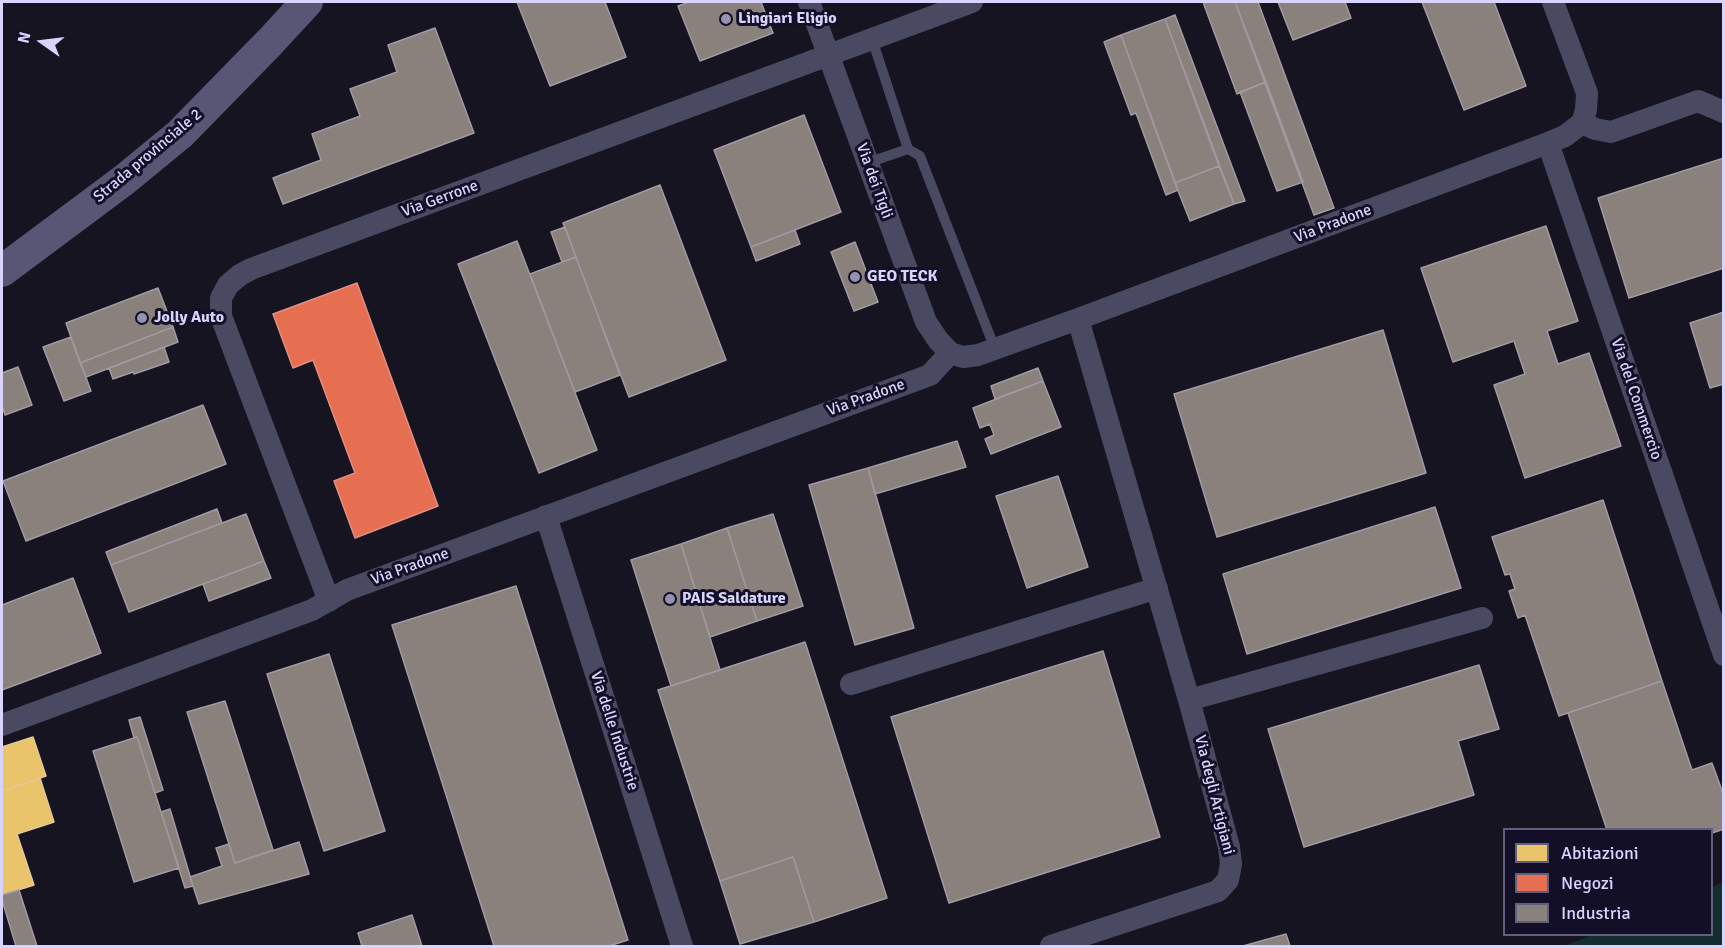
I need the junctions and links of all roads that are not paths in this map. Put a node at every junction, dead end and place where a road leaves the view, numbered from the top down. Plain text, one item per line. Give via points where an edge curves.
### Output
1 (307, 2) edge
2 (809, 2) edge
3 (972, 2) edge
4 (1553, 2) edge
5 (872, 39) junction
6 (828, 56) junction
7 (1724, 112) edge
8 (1582, 123) junction
9 (1548, 143) junction
10 (908, 148) junction
11 (867, 163) junction
12 (2, 271) edge
13 (1078, 319) junction
14 (995, 349) junction
15 (950, 353) junction
16 (546, 516) junction
17 (1157, 588) junction
18 (329, 601) junction
19 (1482, 618) dead end
20 (1724, 655) edge
21 (851, 684) dead end
22 (1189, 700) junction
23 (2, 725) edge
24 (682, 946) edge
25 (1051, 946) edge

1 - 12 main road, Strada provinciale 2 via 180,134
2 - 6 street, Via dei Tigli
3 - 5 street, Via Gerrone
4 - 8 street via 1587,93
5 - 6 street, Via Gerrone
5 - 10 lane
6 - 11 street, Via dei Tigli
6 - 18 street, Via Gerrone via 251,269 228,285 221,298 221,316
7 - 8 street via 1698,101 1611,132
8 - 9 street, Via Pradone
9 - 13 street, Via Pradone
9 - 20 street, Via del Commercio
10 - 11 lane
10 - 14 lane via 920,156
11 - 15 street, Via dei Tigli via 926,322
13 - 14 street, Via Pradone
13 - 17 street, Via degli Artigiani
14 - 15 street, Via Pradone via 963,357
15 - 16 street, Via Pradone via 930,375
16 - 18 street, Via Pradone via 347,590
16 - 24 street, Via delle Industrie
17 - 21 street
17 - 22 street, Via degli Artigiani
18 - 23 street, Via Pradone
19 - 22 street
22 - 25 street, Via degli Artigiani via 1229,847 1228,880 1218,891 1206,896

